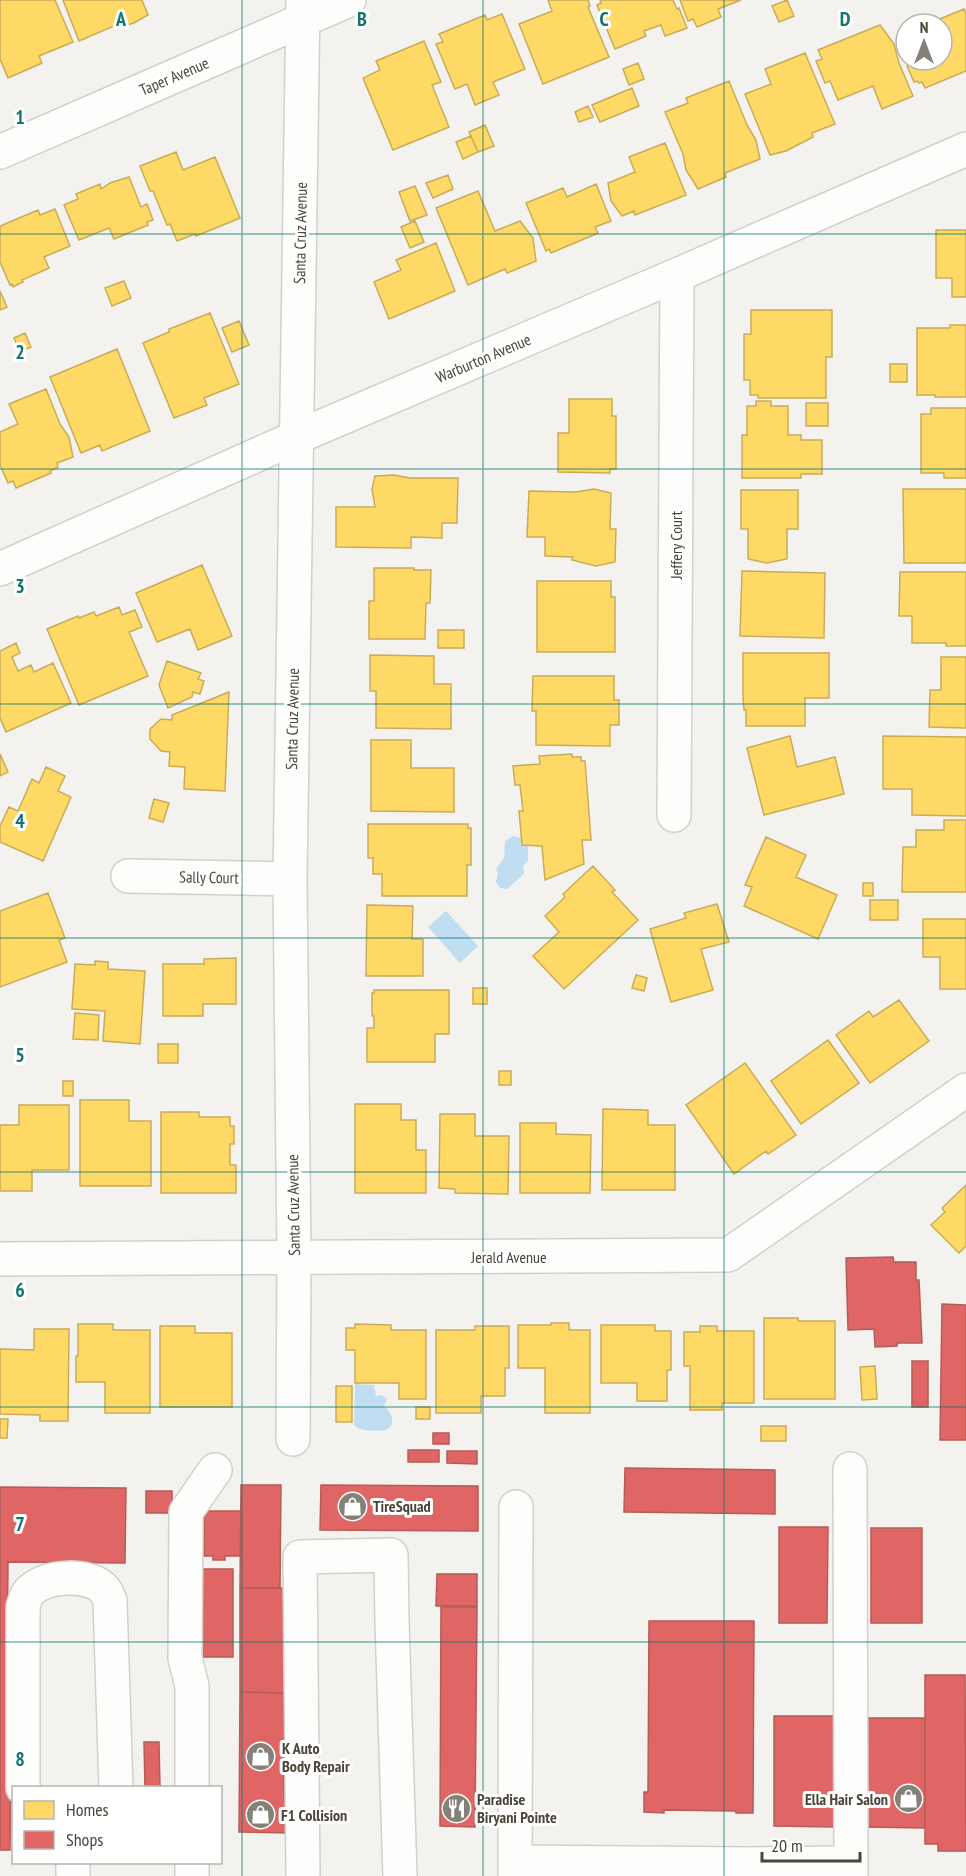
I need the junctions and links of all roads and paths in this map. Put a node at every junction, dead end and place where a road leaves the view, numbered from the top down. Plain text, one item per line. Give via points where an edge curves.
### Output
1 (349, 0) edge
2 (303, 10) edge
3 (966, 149) edge
4 (0, 152) edge
5 (677, 275) junction
6 (297, 437) junction
7 (0, 569) edge
8 (674, 815) dead end
9 (128, 876) dead end
10 (290, 879) junction
11 (966, 1089) edge
12 (294, 1258) junction
13 (0, 1259) edge
14 (293, 1439) dead end
15 (850, 1469) dead end
16 (215, 1470) dead end
17 (516, 1508) dead end
18 (23, 1786) edge
19 (116, 1786) edge
20 (192, 1786) edge
21 (515, 1869) edge
22 (749, 1870) edge
23 (851, 1870) edge
24 (303, 1876) edge
25 (400, 1876) edge

1 - 2 street, Taper Avenue
2 - 4 street, Taper Avenue
2 - 6 street, Santa Cruz Avenue
3 - 5 street, Warburton Avenue
5 - 6 street, Warburton Avenue
5 - 8 street, Jeffery Court
6 - 7 street, Warburton Avenue
6 - 10 street, Santa Cruz Avenue
9 - 10 street, Sally Court
10 - 12 street, Santa Cruz Avenue
11 - 12 street, Jerald Avenue via 728,1255
12 - 13 street, Jerald Avenue
12 - 14 street, Santa Cruz Avenue
15 - 23 street
16 - 20 street via 186,1512 185,1658 192,1686
17 - 21 street
18 - 19 street via 23,1607 31,1589 48,1581 69,1579 93,1582 106,1590 110,1601
21 - 22 street
22 - 23 street
24 - 25 street via 300,1557 392,1555

